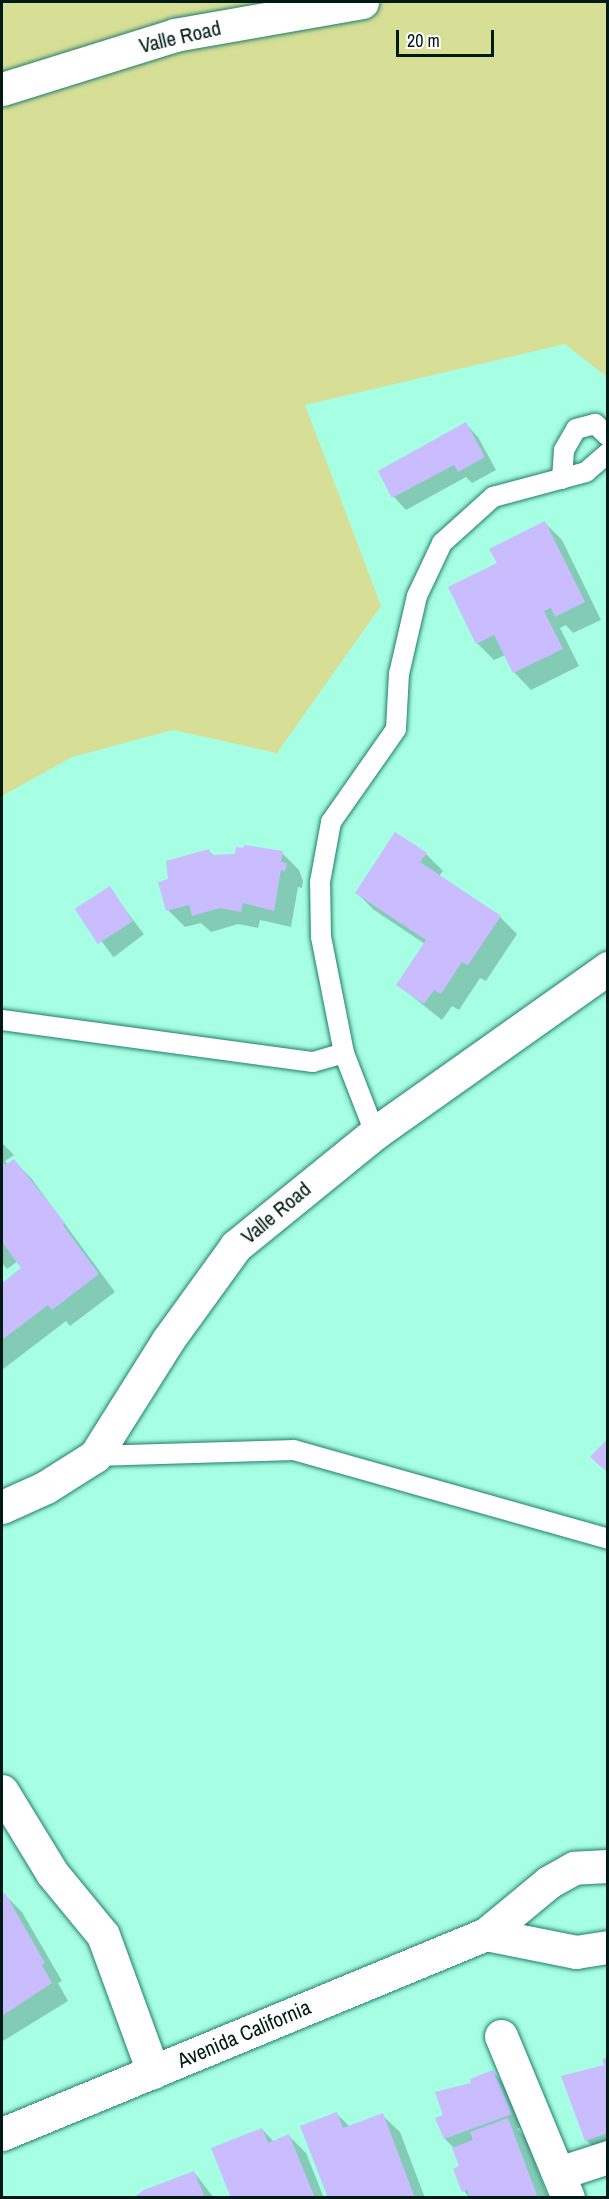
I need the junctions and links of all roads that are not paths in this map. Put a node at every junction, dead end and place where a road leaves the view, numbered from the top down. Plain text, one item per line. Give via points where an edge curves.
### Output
1 (362, 2) edge
2 (2, 89) edge
3 (608, 436) edge
4 (608, 453) edge
5 (562, 479) junction
6 (608, 968) edge
7 (2, 1020) edge
8 (344, 1053) junction
9 (375, 1133) junction
10 (95, 1456) junction
11 (2, 1507) edge
12 (608, 1539) edge
13 (2, 1791) edge
14 (608, 1866) edge
15 (486, 1934) junction
16 (608, 1947) edge
17 (501, 2036) dead end
18 (153, 2072) junction
19 (2, 2134) edge
20 (608, 2157) edge
21 (563, 2185) edge

1 - 2 street, Valle Road via 175,35
3 - 5 lane via 595,424 576,429 564,450
4 - 5 lane via 586,472
5 - 8 lane via 493,498 442,543 417,596 399,674 396,729 331,822 320,882 321,937
6 - 9 street, Valle Road
7 - 8 lane via 313,1062
8 - 9 lane
9 - 10 street, Valle Road via 236,1246 168,1340
10 - 11 street, Valle Road
10 - 12 lane via 294,1450
13 - 18 street via 52,1873 103,1935
14 - 15 street, Avenida California via 574,1868 549,1882
15 - 16 street via 576,1952
15 - 18 street, Avenida California
17 - 21 street
18 - 19 street, Avenida California
20 - 21 street

